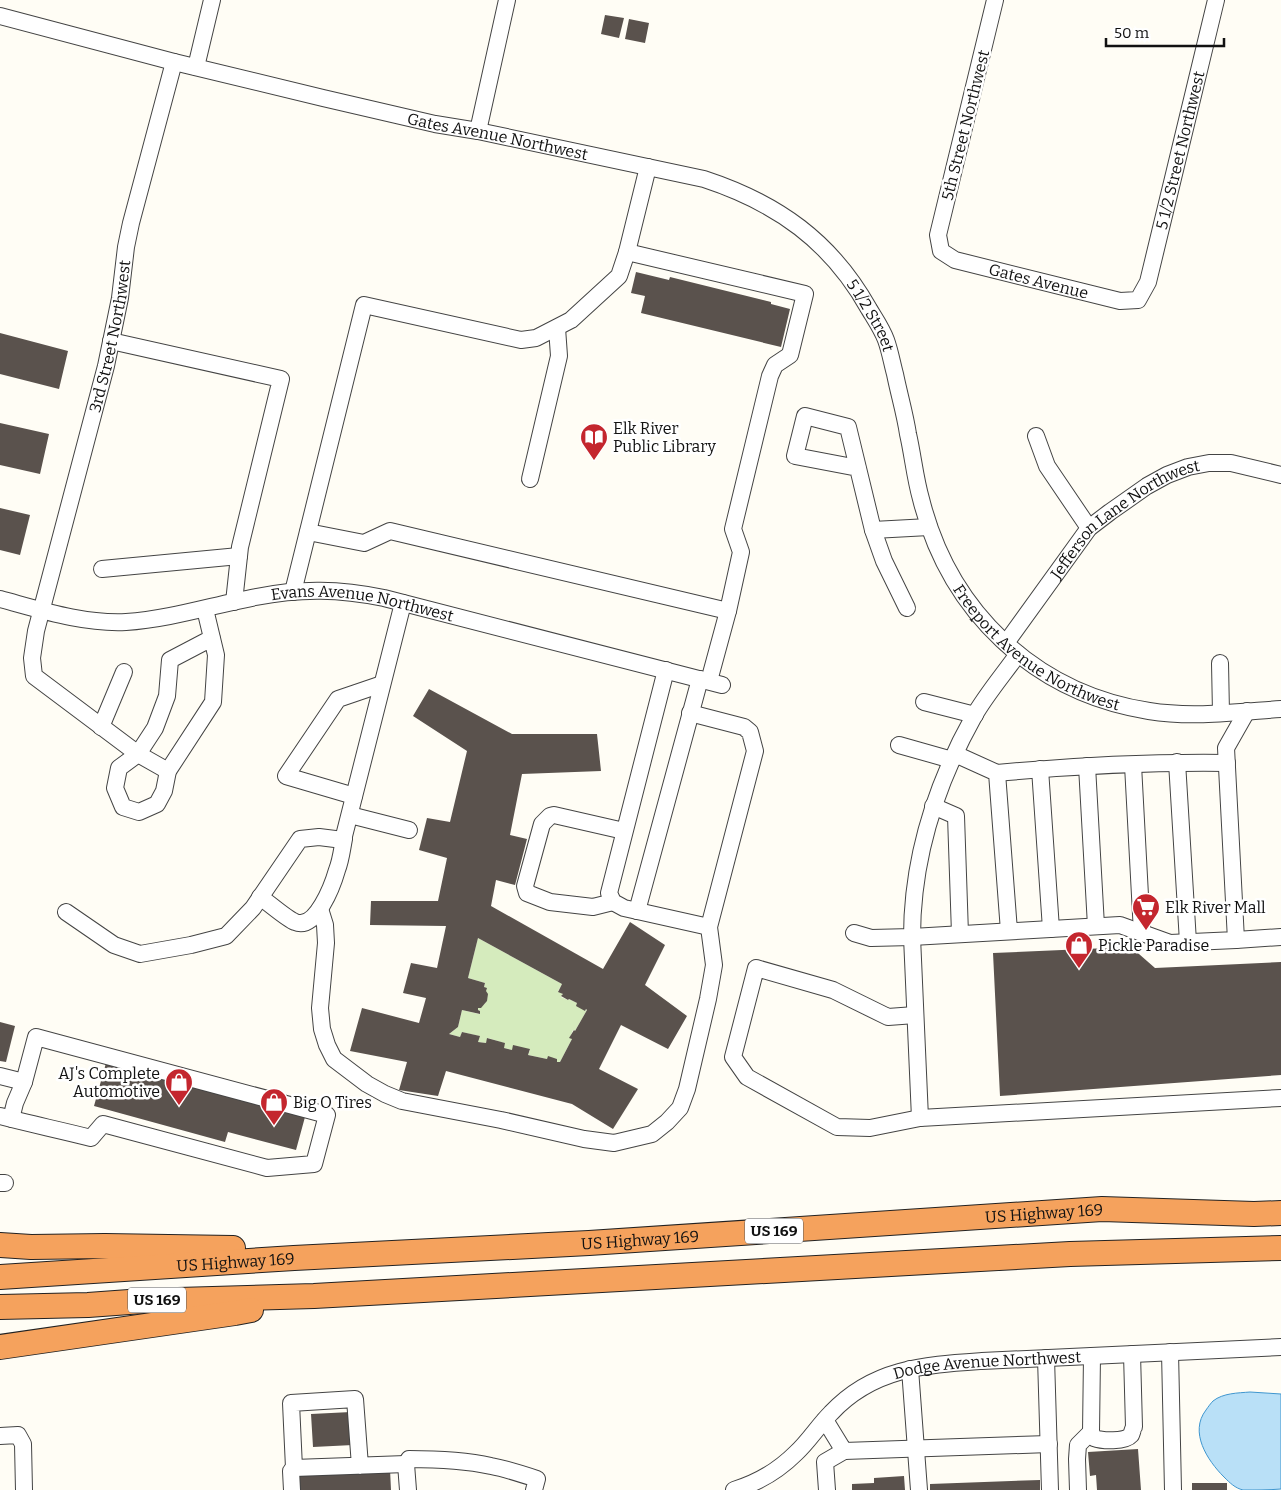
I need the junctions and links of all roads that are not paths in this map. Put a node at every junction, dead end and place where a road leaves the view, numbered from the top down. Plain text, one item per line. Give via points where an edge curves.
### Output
1 (212, 0) edge
2 (507, 0) edge
3 (995, 0) edge
4 (1216, 0) edge
5 (0, 16) edge
6 (174, 62) junction
7 (196, 67) junction
8 (478, 131) junction
9 (648, 167) junction
10 (792, 222) joint
11 (941, 251) joint
12 (627, 252) junction
13 (1138, 300) joint
14 (557, 328) junction
15 (111, 340) junction
16 (908, 433) joint
17 (1036, 436) dead end
18 (858, 468) dead end
19 (1281, 475) edge
20 (530, 479) dead end
21 (929, 527) junction
22 (1089, 528) junction
23 (873, 530) junction
24 (308, 532) junction
25 (239, 556) junction
26 (102, 569) dead end
27 (293, 592) junction
28 (0, 599) edge
29 (234, 602) junction
30 (403, 603) junction
31 (907, 608) dead end
32 (205, 609) junction
33 (42, 610) junction
34 (728, 611) junction
35 (212, 638) junction
36 (1012, 649) junction
37 (1220, 663) dead end
38 (666, 670) junction
39 (124, 672) dead end
40 (710, 682) junction
41 (382, 684) junction
42 (924, 702) dead end
43 (1281, 708) edge
44 (1247, 711) junction
45 (1221, 713) junction
46 (690, 714) junction
47 (975, 715) junction
48 (102, 727) junction
49 (899, 745) dead end
50 (138, 754) junction
51 (954, 757) junction
52 (1177, 762) junction
53 (1226, 763) junction
54 (1133, 765) junction
55 (1087, 766) junction
56 (1040, 769) junction
57 (168, 770) junction
58 (997, 773) junction
59 (354, 796) junction
60 (933, 806) junction
61 (350, 815) junction
62 (409, 830) dead end
63 (624, 831) junction
64 (344, 839) junction
65 (260, 897) junction
66 (611, 898) junction
67 (320, 909) junction
68 (637, 911) junction
69 (66, 912) dead end
70 (709, 926) junction
71 (1096, 926) junction
72 (1051, 929) junction
73 (1009, 931) junction
74 (1142, 933) junction
75 (854, 934) dead end
76 (960, 934) junction
77 (912, 937) junction
78 (1281, 937) edge
79 (1236, 940) junction
80 (1188, 942) junction
81 (916, 1015) junction
82 (0, 1076) edge
83 (24, 1082) junction
84 (1281, 1098) edge
85 (6, 1117) edge
86 (920, 1118) junction
87 (1281, 1207) edge
88 (1281, 1213) edge
89 (1254, 1214) junction
90 (0, 1245) edge
91 (1275, 1249) edge
92 (294, 1258) junction
93 (0, 1277) edge
94 (314, 1296) junction
95 (0, 1307) edge
96 (0, 1347) edge
97 (1281, 1347) edge
98 (1170, 1352) junction
99 (1132, 1354) junction
100 (1092, 1356) junction
101 (1046, 1358) junction
102 (910, 1369) junction
103 (825, 1420) junction
104 (1091, 1432) junction
105 (0, 1436) edge
106 (1049, 1444) junction
107 (917, 1450) junction
108 (844, 1451) junction
109 (406, 1464) junction
110 (360, 1466) junction
111 (294, 1468) junction
112 (535, 1484) edge
113 (24, 1490) edge
114 (292, 1490) edge
115 (408, 1490) edge
116 (734, 1490) edge
117 (826, 1490) edge
118 (919, 1490) edge
119 (1050, 1490) edge
120 (1078, 1490) edge
121 (1173, 1490) edge

1 - 7 street
2 - 8 street
3 - 11 street, 5th Street Northwest via 938,235
4 - 13 street, 5 1/2 Street Northwest via 1148,282
5 - 6 street
6 - 7 street
6 - 15 street, 3rd Street Northwest via 131,223
7 - 8 street, Gates Avenue Northwest via 435,124
8 - 9 street, Gates Avenue Northwest
9 - 10 street, Gates Avenue Northwest via 704,178 729,187
9 - 12 street
10 - 16 street, 5 1/2 Street via 828,252 844,271 886,340
11 - 13 street, Gates Avenue via 955,260 1120,302
12 - 14 street via 618,276 571,320
12 - 34 street via 805,294 790,354 775,365 770,376 733,529 741,552
14 - 20 street via 559,356
14 - 24 street via 536,338 521,340 364,305
15 - 25 street via 281,379
15 - 33 street, 3rd Street Northwest
16 - 21 street, Freeport Avenue Northwest via 920,499
17 - 22 street via 1047,466
18 - 23 street
19 - 22 street, Jefferson Lane Northwest via 1231,464 1188,467 1147,486
21 - 23 street
21 - 36 street, Freeport Avenue Northwest via 940,555 969,605 987,627
22 - 36 street, Jefferson Lane Northwest
23 - 31 street
24 - 27 street
24 - 34 street via 364,543 390,531
25 - 26 street
25 - 29 street
27 - 29 street, Evans Avenue Northwest
27 - 30 street, Evans Avenue Northwest via 333,590
28 - 33 street, Evans Avenue Northwest
29 - 32 street, Evans Avenue Northwest
30 - 38 street, Evans Avenue Northwest
30 - 41 street
32 - 33 street, Evans Avenue Northwest via 150,620 117,622 100,622
32 - 35 street
33 - 48 street, 3rd Street Northwest via 32,658 34,676
34 - 40 street
35 - 50 street via 170,660 167,696 155,728
35 - 57 street via 216,655 213,702
36 - 45 street, Freeport Avenue Northwest via 1060,682 1120,706 1150,712
36 - 47 street, Jefferson Lane Northwest
37 - 45 street
38 - 40 street, Evans Avenue Northwest
38 - 63 street
39 - 48 street
40 - 46 street
41 - 59 street
41 - 59 street via 338,699 286,776
42 - 47 street
43 - 44 street, Freeport Avenue Northwest
44 - 45 street, Freeport Avenue Northwest
44 - 53 street via 1226,748
46 - 68 street
46 - 70 street via 744,727 750,732 754,751
47 - 51 street, Jefferson Lane Northwest
48 - 50 street, 3rd Street Northwest
49 - 51 street
50 - 57 street
50 - 57 street via 119,768 115,788 123,807 139,812 156,804 164,791
51 - 58 street
51 - 60 street, Jefferson Lane Northwest
52 - 53 street
52 - 54 street
52 - 80 street
53 - 79 street
54 - 55 street
54 - 74 street
55 - 56 street
55 - 71 street
56 - 58 street
56 - 72 street
58 - 73 street
59 - 61 street
60 - 76 street via 956,816
60 - 77 street, Jefferson Lane Northwest via 916,878
61 - 62 street
61 - 64 street
63 - 66 street
63 - 66 street via 550,816 542,824 525,886 527,893 550,902 594,906
64 - 65 street via 300,839
64 - 67 street via 338,869
65 - 67 street via 296,923 306,922
65 - 69 street via 226,936 140,954 114,945
66 - 68 street via 624,908
67 - 70 street via 326,943 320,1008 322,1030 334,1059 367,1084 402,1102 614,1144 652,1134 680,1108 714,965
68 - 70 street
71 - 72 street
71 - 74 street via 1120,925
72 - 73 street
73 - 76 street
74 - 80 street via 1170,943
75 - 77 street via 871,938
76 - 77 street
77 - 81 street, Jefferson Lane Northwest
78 - 79 street
79 - 80 street
81 - 86 street, Jefferson Lane Northwest
81 - 86 street via 888,1017 834,990 756,968 733,1057 747,1078 837,1127 870,1128
82 - 83 street
83 - 85 street
83 - 85 street via 36,1037 327,1115 314,1164 267,1168 103,1124 91,1138
84 - 86 street
87 - 89 highway
88 - 89 highway, US Highway 169 / US 169
89 - 92 highway, US Highway 169 / US 169 via 1102,1209 589,1243
90 - 92 highway via 31,1248 257,1248
91 - 94 highway, US Highway 169 / US 169 via 1070,1254
92 - 93 highway, US Highway 169 / US 169
94 - 95 highway, US Highway 169 / US 169
94 - 96 highway via 234,1313
97 - 98 street, Dodge Avenue Northwest
98 - 99 street, Dodge Avenue Northwest
98 - 121 street
99 - 100 street, Dodge Avenue Northwest
99 - 104 street via 1134,1427 1131,1434 1126,1439 1100,1440
100 - 101 street, Dodge Avenue Northwest
100 - 104 street
101 - 102 street, Dodge Avenue Northwest via 939,1364
101 - 106 street
102 - 103 street, Dodge Avenue Northwest via 887,1375 865,1386 844,1400
102 - 107 street
103 - 108 street
103 - 116 street, Dodge Avenue Northwest via 778,1469
104 - 120 street via 1078,1445
105 - 113 street via 18,1435 23,1444
106 - 107 street
106 - 119 street
107 - 108 street
107 - 118 street
108 - 117 street via 825,1462
109 - 110 street
109 - 112 street via 409,1459 465,1461 493,1466
109 - 115 street
110 - 111 street
110 - 111 street via 355,1399 290,1404
111 - 114 street via 291,1471

